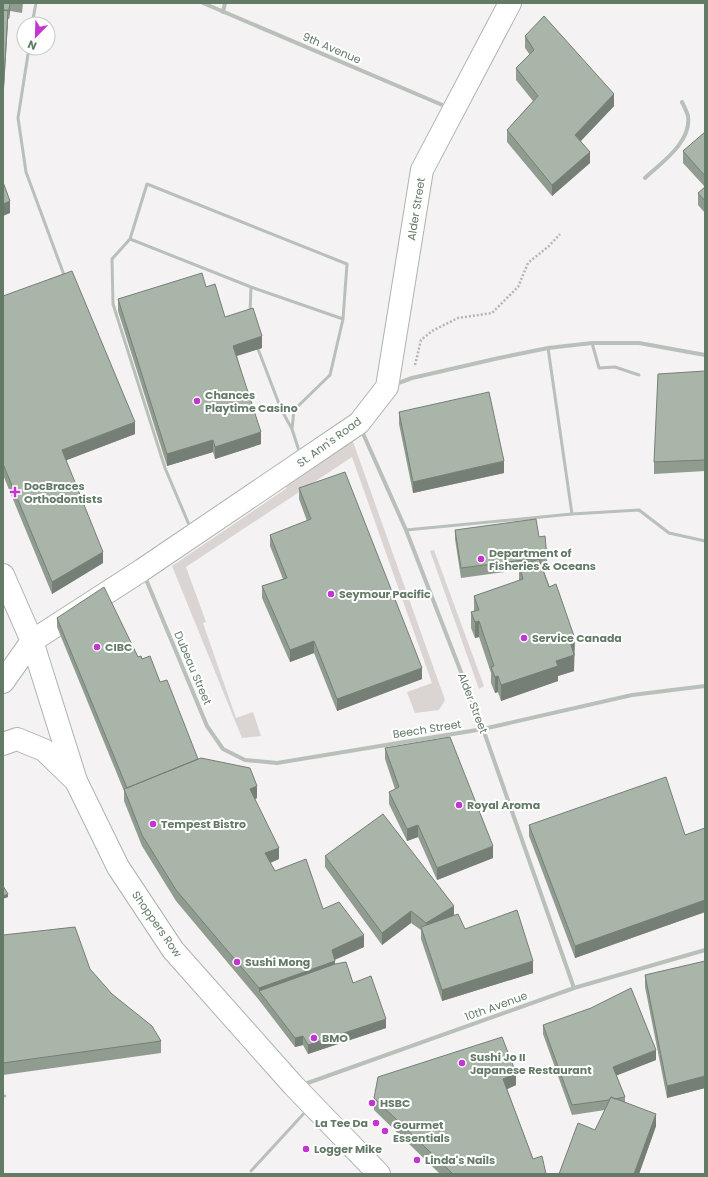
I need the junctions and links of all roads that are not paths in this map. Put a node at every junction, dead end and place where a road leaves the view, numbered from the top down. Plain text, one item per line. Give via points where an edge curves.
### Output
1 (36, 3) edge
2 (203, 3) edge
3 (225, 3) edge
4 (510, 3) edge
5 (223, 12) junction
6 (34, 16) edge
7 (28, 56) edge
8 (682, 102) dead end
9 (453, 109) junction
10 (645, 178) dead end
11 (130, 239) junction
12 (64, 275) edge
13 (251, 287) junction
14 (249, 315) edge
15 (343, 319) junction
16 (592, 343) junction
17 (548, 348) junction
18 (258, 350) edge
19 (705, 355) edge
20 (638, 375) dead end
21 (387, 387) junction
22 (359, 423) junction
23 (292, 429) junction
24 (303, 461) junction
25 (572, 514) junction
26 (406, 530) junction
27 (193, 534) junction
28 (705, 541) edge
29 (142, 570) junction
30 (3, 576) edge
31 (32, 641) junction
32 (3, 682) edge
33 (705, 686) edge
34 (483, 729) junction
35 (3, 744) edge
36 (244, 760) joint
37 (76, 780) junction
38 (705, 950) edge
39 (574, 988) junction
40 (295, 1087) junction
41 (312, 1105) junction
42 (252, 1171) dead end
43 (379, 1174) edge

1 - 6 lane
2 - 5 street, 9th Avenue
3 - 5 street
4 - 9 street, Alder Street
5 - 9 street, 9th Avenue
7 - 12 lane via 18,118 24,165
8 - 10 street via 688,116 687,128 681,142
9 - 21 street, Alder Street via 422,170
11 - 13 lane
11 - 15 lane via 148,184 347,264
11 - 27 lane via 112,258 113,304 165,468
13 - 14 lane
13 - 15 lane
15 - 23 lane via 330,375 294,410
16 - 17 street
16 - 19 street via 640,343
16 - 20 lane via 599,368 615,367
17 - 21 street via 412,378
17 - 25 lane
18 - 23 lane via 281,409
21 - 22 street, St. Ann's Road
22 - 24 street, St. Ann's Road
22 - 26 street, Alder Street
23 - 24 lane
24 - 27 street, St. Ann's Road
25 - 26 lane
25 - 28 lane via 639,510 669,533
26 - 34 street, Alder Street
27 - 29 street, St. Ann's Road
29 - 31 street, St. Ann's Road
29 - 36 street, Dubeau Street via 207,726 223,749
30 - 31 street, Shoppers Row
31 - 32 street
31 - 37 street, Shoppers Row
33 - 34 street, Beech Street via 632,695
34 - 36 street, Beech Street via 277,763
34 - 39 street, Alder Street
35 - 37 street via 17,739 44,750
37 - 40 street, Shoppers Row via 118,866 173,950
38 - 39 street, 10th Avenue
39 - 40 street, 10th Avenue
40 - 41 street, Shoppers Row
41 - 42 lane
41 - 43 street, Shoppers Row

